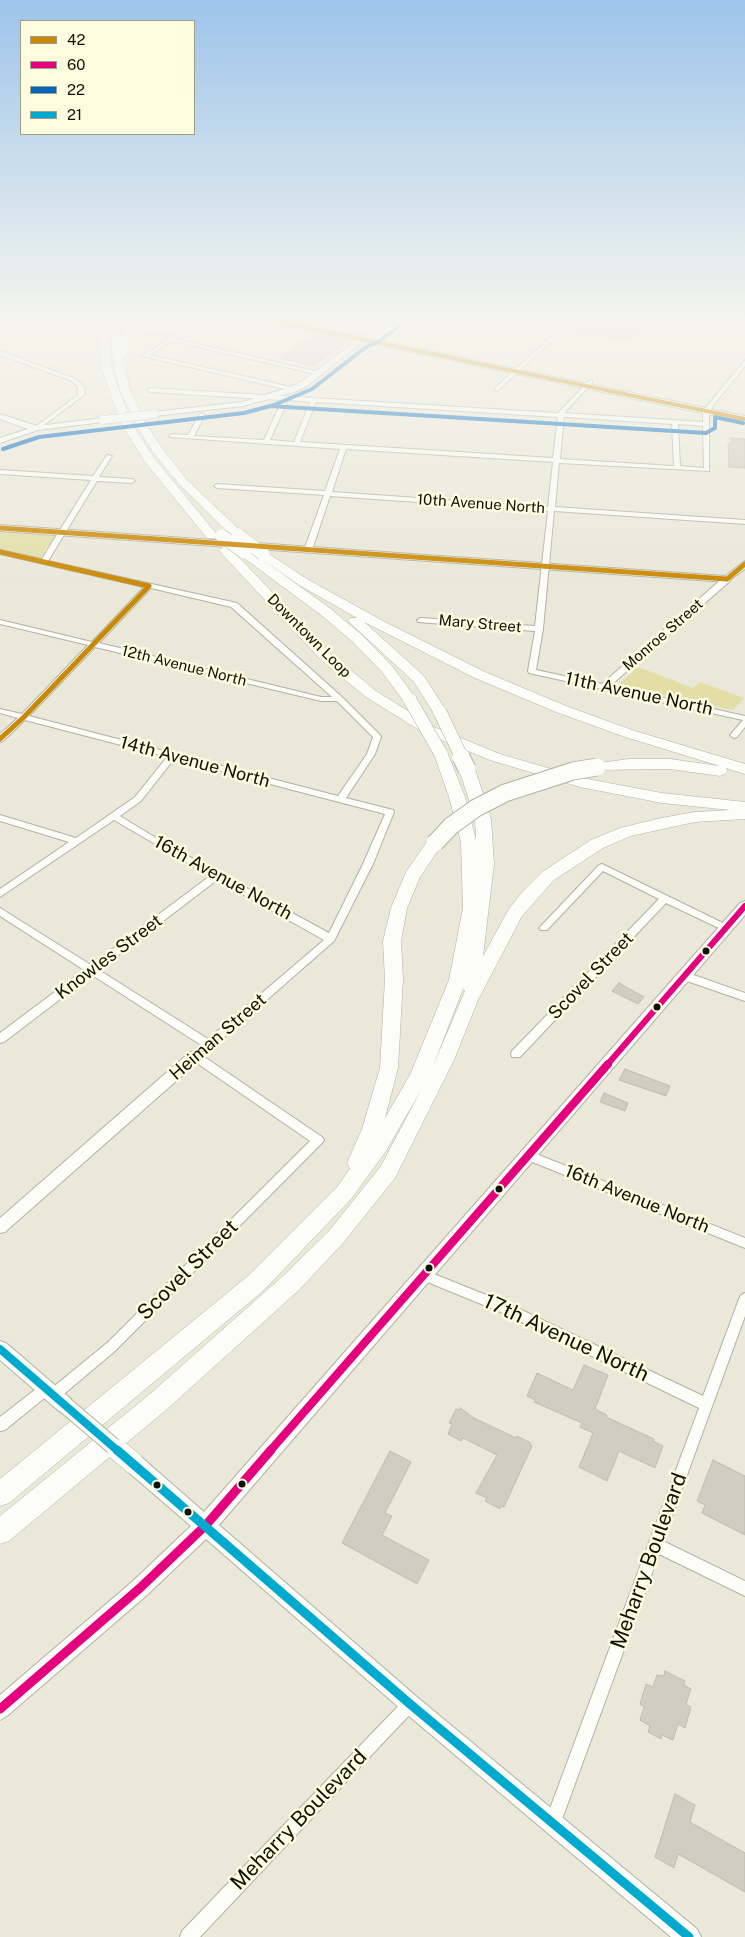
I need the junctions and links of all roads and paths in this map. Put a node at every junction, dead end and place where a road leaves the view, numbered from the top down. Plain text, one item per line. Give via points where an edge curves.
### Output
1 (61, 410) edge
2 (121, 410) edge
3 (134, 410) edge
4 (186, 410) edge
5 (280, 410) edge
6 (310, 410) edge
7 (485, 410) edge
8 (563, 410) edge
9 (707, 410) edge
10 (712, 410) edge
11 (718, 410) edge
12 (745, 414) edge
13 (202, 415) dead end
14 (561, 415) junction
15 (0, 416) edge
16 (745, 419) edge
17 (675, 422) junction
18 (707, 424) junction
19 (37, 428) junction
20 (172, 436) dead end
21 (190, 437) junction
22 (0, 440) edge
23 (266, 442) junction
24 (296, 444) junction
25 (344, 447) junction
26 (109, 456) dead end
27 (556, 461) junction
28 (677, 468) junction
29 (0, 472) edge
30 (96, 479) junction
31 (132, 481) dead end
32 (217, 486) dead end
33 (328, 494) junction
34 (551, 509) junction
35 (745, 522) edge
36 (0, 528) edge
37 (63, 533) junction
38 (219, 540) junction
39 (308, 550) junction
40 (0, 552) edge
41 (44, 562) junction
42 (745, 564) edge
43 (544, 566) junction
44 (727, 579) junction
45 (303, 582) junction
46 (149, 586) junction
47 (421, 620) dead end
48 (0, 622) edge
49 (539, 629) junction
50 (94, 644) junction
51 (604, 687) junction
52 (339, 699) junction
53 (0, 711) edge
54 (24, 717) junction
55 (744, 717) edge
56 (734, 735) dead end
57 (0, 739) edge
58 (173, 755) junction
59 (745, 769) edge
60 (745, 776) edge
61 (340, 800) junction
62 (745, 806) edge
63 (390, 812) joint
64 (745, 814) edge
65 (115, 817) junction
66 (0, 818) edge
67 (77, 841) junction
68 (217, 875) junction
69 (0, 894) edge
70 (665, 898) junction
71 (745, 906) edge
72 (0, 911) edge
73 (544, 928) dead end
74 (726, 928) junction
75 (331, 939) junction
76 (92, 971) junction
77 (685, 976) junction
78 (745, 997) edge
79 (469, 1000) junction
80 (0, 1038) edge
81 (209, 1045) junction
82 (516, 1054) dead end
83 (195, 1056) junction
84 (529, 1156) junction
85 (344, 1193) junction
86 (0, 1227) edge
87 (745, 1243) edge
88 (424, 1275) junction
89 (745, 1299) edge
90 (0, 1349) edge
91 (55, 1396) junction
92 (707, 1404) junction
93 (0, 1425) edge
94 (0, 1494) edge
95 (206, 1525) junction
96 (0, 1532) edge
97 (654, 1544) junction
98 (745, 1589) edge
99 (410, 1704) junction
100 (0, 1708) edge
101 (553, 1822) junction
102 (188, 1937) edge
103 (689, 1937) edge

1 - 19 street
2 - 38 highway via 149,460
3 - 45 highway, Downtown Loop, bridge via 157,450 192,492 238,535
4 - 19 street, bridge
5 - 23 street
6 - 24 street
7 - 14 street
8 - 14 street
9 - 18 street
10 - 16 main road
11 - 12 main road
13 - 21 street
14 - 17 street
14 - 27 street
15 - 19 street
17 - 18 street
17 - 28 street
18 - 28 street via 707,470
19 - 22 street
20 - 21 street
21 - 23 street
23 - 24 street
24 - 25 street
25 - 27 street
25 - 33 street
26 - 30 street
27 - 28 street
27 - 34 street
29 - 30 street
30 - 31 street
30 - 37 street
32 - 33 street, 10th Avenue North
33 - 34 street, 10th Avenue North
33 - 39 street
34 - 35 street, 10th Avenue North
34 - 43 street
36 - 37 street
37 - 39 street
37 - 41 street
38 - 62 highway, Downtown Loop via 326,657 371,694 429,730 494,757 580,782 662,798
38 - 85 highway, bridge via 244,552 326,612 387,670 410,700 441,754 469,842 471,908 458,980 419,1077 379,1146
39 - 43 street
40 - 41 street
41 - 46 street
42 - 44 street, Monroe Street
43 - 44 street
43 - 49 street
44 - 51 street, Monroe Street
45 - 59 highway, Downtown Loop via 480,675 595,721
45 - 79 highway, bridge via 371,633 419,679 440,712 467,769 482,819 486,864
46 - 50 street
46 - 52 street via 226,602 240,609
47 - 49 street, Mary Street
48 - 50 street, 12th Avenue North
49 - 51 street, 11th Avenue North via 532,671
50 - 52 street, 12th Avenue North via 321,699
50 - 54 street
51 - 55 street, 11th Avenue North
52 - 61 street via 377,736 371,754
53 - 54 street, 14th Avenue North
54 - 57 street
54 - 58 street, 14th Avenue North
55 - 56 street
58 - 61 street, 14th Avenue North
58 - 65 street via 138,799
60 - 85 highway, bridge via 670,764 629,764 573,771 505,793 451,826 412,876 399,908 392,941 394,979 389,1068 372,1129
61 - 63 street, 14th Avenue North
63 - 75 street, Heiman Street
64 - 79 highway via 661,823 626,832 572,858 548,876 515,912
65 - 67 street
65 - 68 street, 16th Avenue North
66 - 67 street
67 - 69 street
68 - 75 street, 16th Avenue North
68 - 76 street, Knowles Street
70 - 73 street via 602,867
70 - 74 street
70 - 82 street, Scovel Street
71 - 74 main road
72 - 76 street
74 - 77 main road
75 - 81 street, Heiman Street
76 - 80 street, Knowles Street
76 - 81 street
77 - 78 street
77 - 84 main road
79 - 96 highway via 441,1069 388,1172 336,1237 291,1283 158,1402
81 - 83 street, Heiman Street
83 - 86 street, Heiman Street
83 - 91 street, Scovel Street via 318,1140 111,1347
84 - 87 street, 16th Avenue North
84 - 88 main road
85 - 94 highway via 256,1282
88 - 92 street, 17th Avenue North via 507,1309
88 - 95 main road
89 - 92 street, Meharry Boulevard
90 - 91 main road
91 - 93 street, Scovel Street
91 - 95 main road, bridge
92 - 97 street, Meharry Boulevard
95 - 99 main road
95 - 100 main road via 140,1588
97 - 98 street
97 - 101 street, Meharry Boulevard
99 - 101 main road
99 - 102 street, Meharry Boulevard
101 - 103 main road

